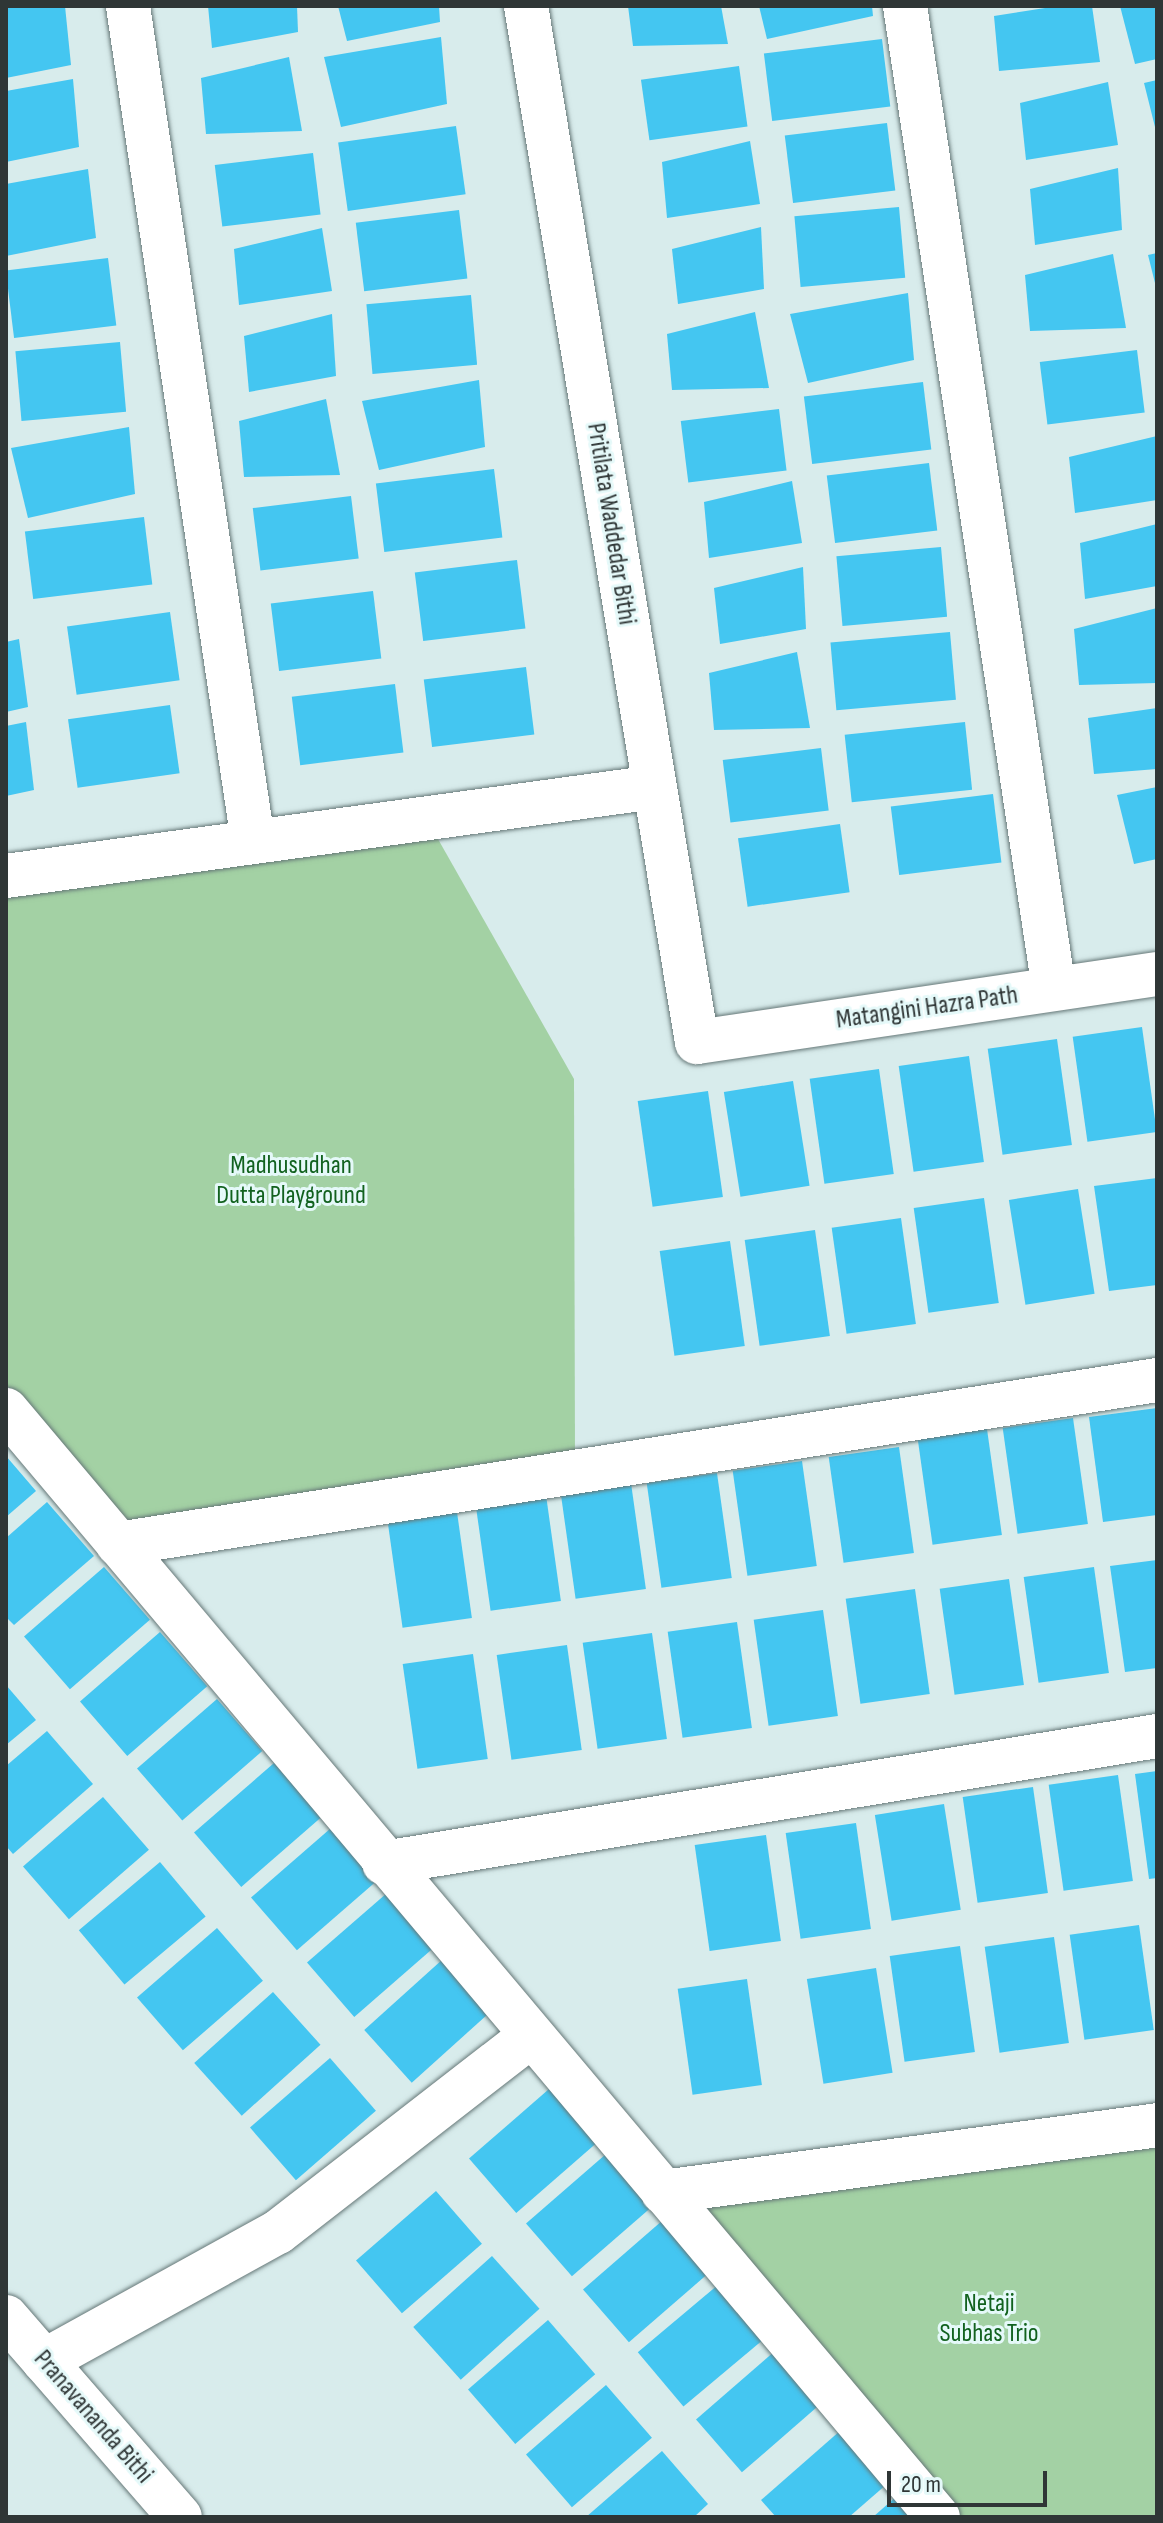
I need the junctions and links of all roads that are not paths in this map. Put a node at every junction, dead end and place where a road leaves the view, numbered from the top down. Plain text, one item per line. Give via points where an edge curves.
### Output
1 (128, 6) edge
2 (526, 6) edge
3 (905, 6) edge
4 (655, 787) junction
5 (253, 841) junction
6 (6, 876) edge
7 (1157, 974) edge
8 (1054, 989) junction
9 (697, 1042) joint
10 (1157, 1380) edge
11 (6, 1410) edge
12 (118, 1544) junction
13 (1157, 1736) edge
14 (384, 1863) junction
15 (531, 2036) junction
16 (1157, 2125) edge
17 (663, 2192) junction
18 (6, 2317) edge
19 (44, 2361) junction
20 (180, 2517) edge
21 (938, 2517) edge

1 - 5 street
2 - 4 street, Pritilata Waddedar Bithi
3 - 8 street
4 - 5 street
4 - 9 street, Pritilata Waddedar Bithi
5 - 6 street
7 - 8 street, Matangini Hazra Path
8 - 9 street, Matangini Hazra Path
10 - 12 street
11 - 12 street
12 - 14 street
13 - 14 street
14 - 15 street
15 - 17 street
15 - 19 street via 278,2232
16 - 17 street
17 - 21 street
18 - 19 street, Pranavananda Bithi
19 - 20 street, Pranavananda Bithi

